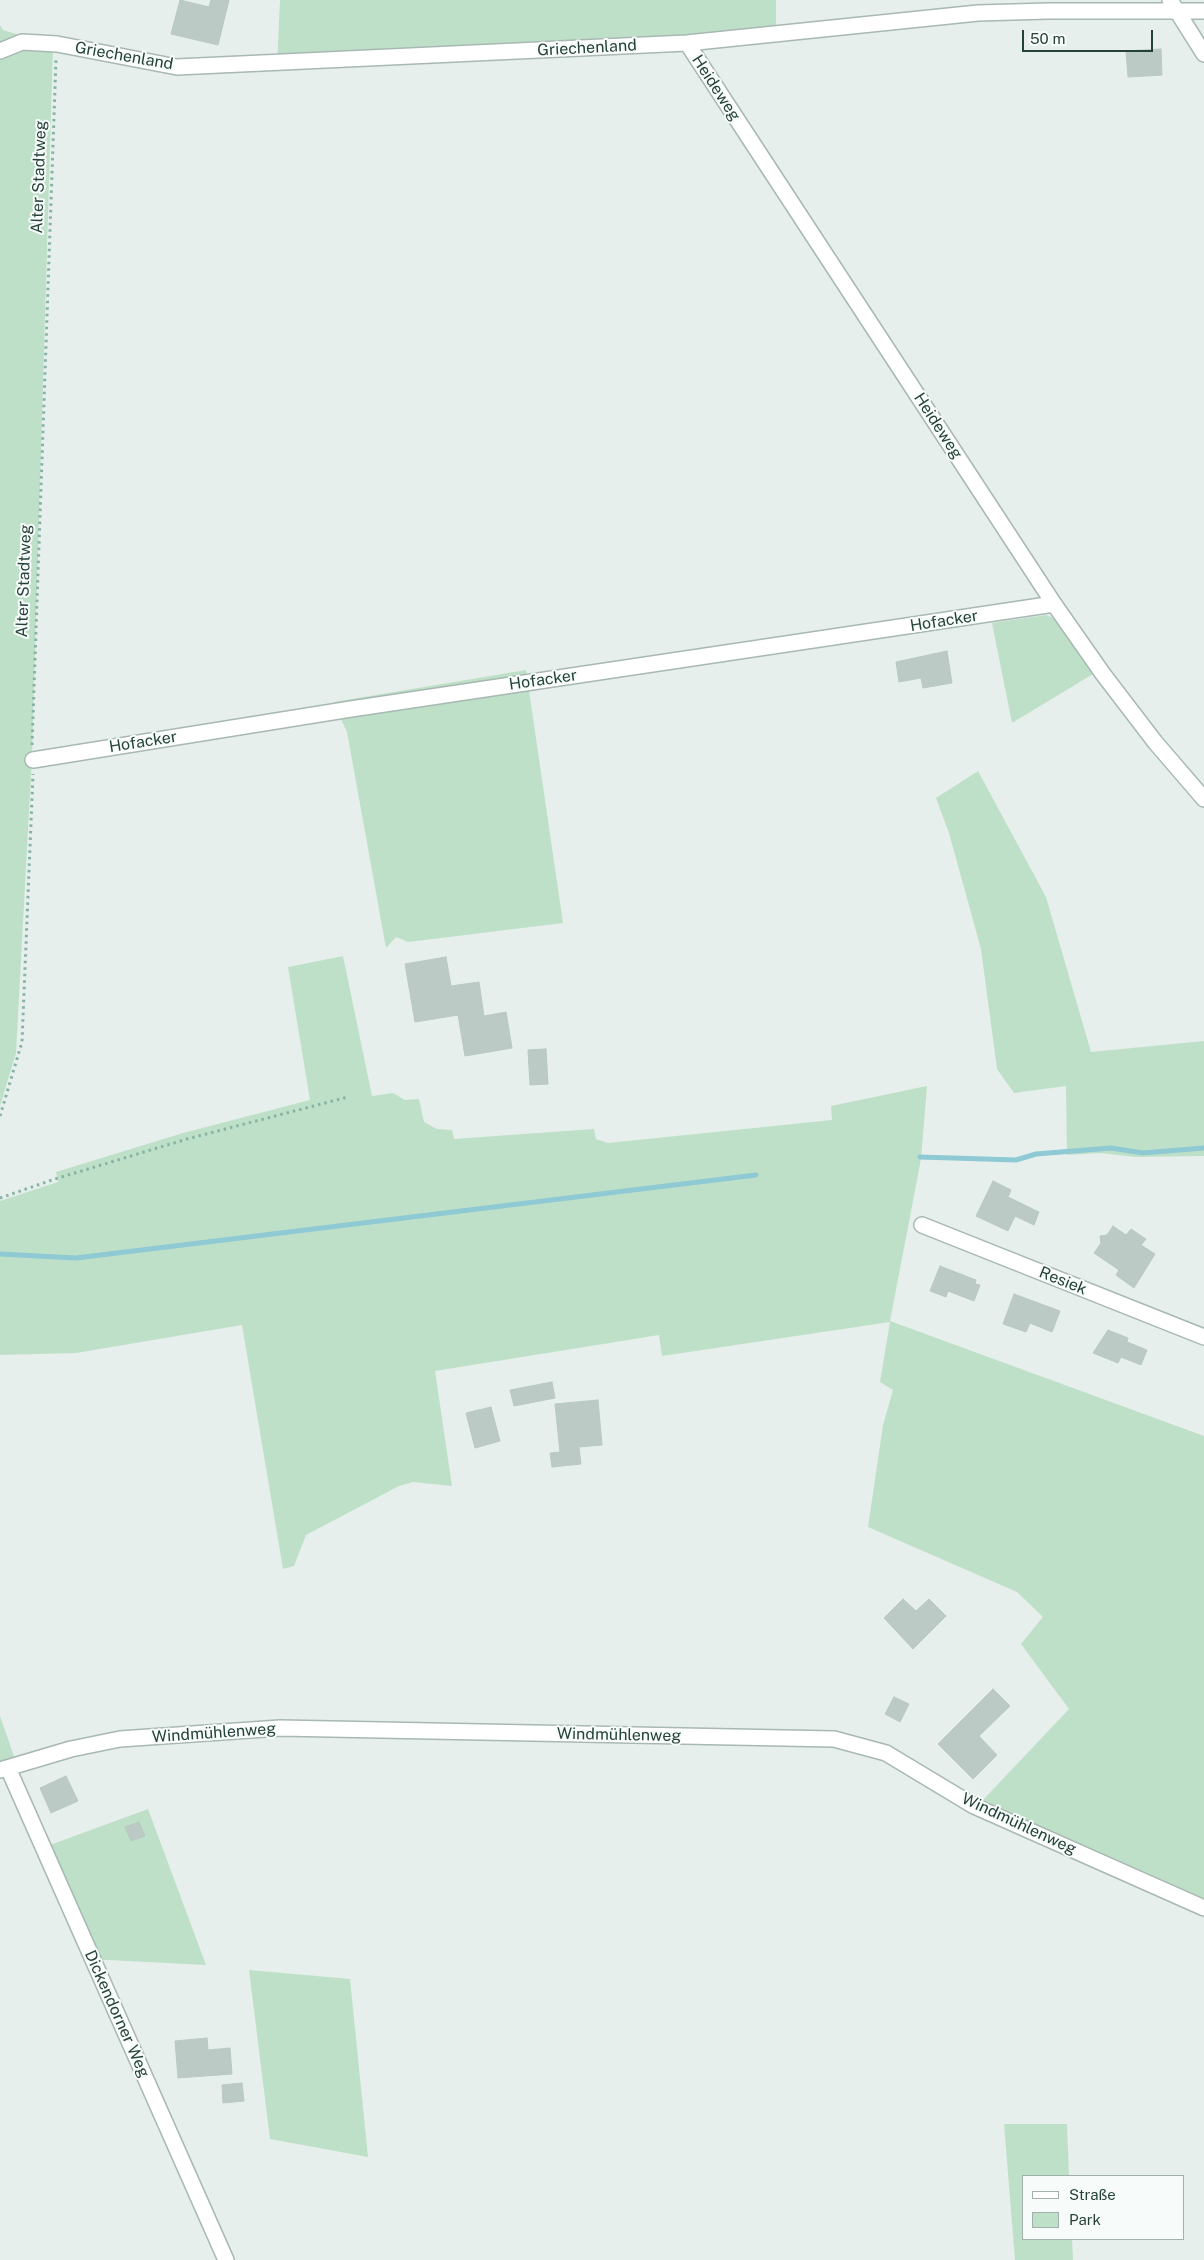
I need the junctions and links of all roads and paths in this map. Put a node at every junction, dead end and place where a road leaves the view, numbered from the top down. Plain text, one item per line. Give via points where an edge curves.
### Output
1 (1174, 5) edge
2 (1204, 11) edge
3 (687, 43) junction
4 (57, 44) junction
5 (0, 51) edge
6 (1204, 54) edge
7 (1054, 604) junction
8 (33, 760) junction
9 (1204, 799) edge
10 (348, 1097) dead end
11 (0, 1116) edge
12 (0, 1198) edge
13 (922, 1225) dead end
14 (1204, 1337) edge
15 (4, 1769) edge
16 (1204, 1908) edge
17 (226, 2260) edge

1 - 2 street, Griechenland
1 - 3 street, Griechenland via 978,13
1 - 6 street
3 - 4 street, Griechenland via 177,67
3 - 7 street, Heideweg
4 - 5 street, Griechenland via 22,42
4 - 8 path, Alter Stadtweg via 31,738
7 - 8 street, Hofacker
7 - 9 street, Heideweg via 1154,742
8 - 11 path, Alter Stadtweg via 22,1042
10 - 12 path via 187,1139
13 - 14 street, Resiek
15 - 16 street, Windmühlenweg via 71,1749 120,1739 280,1728 834,1739 886,1753 974,1806
15 - 17 street, Dickendorner Weg

